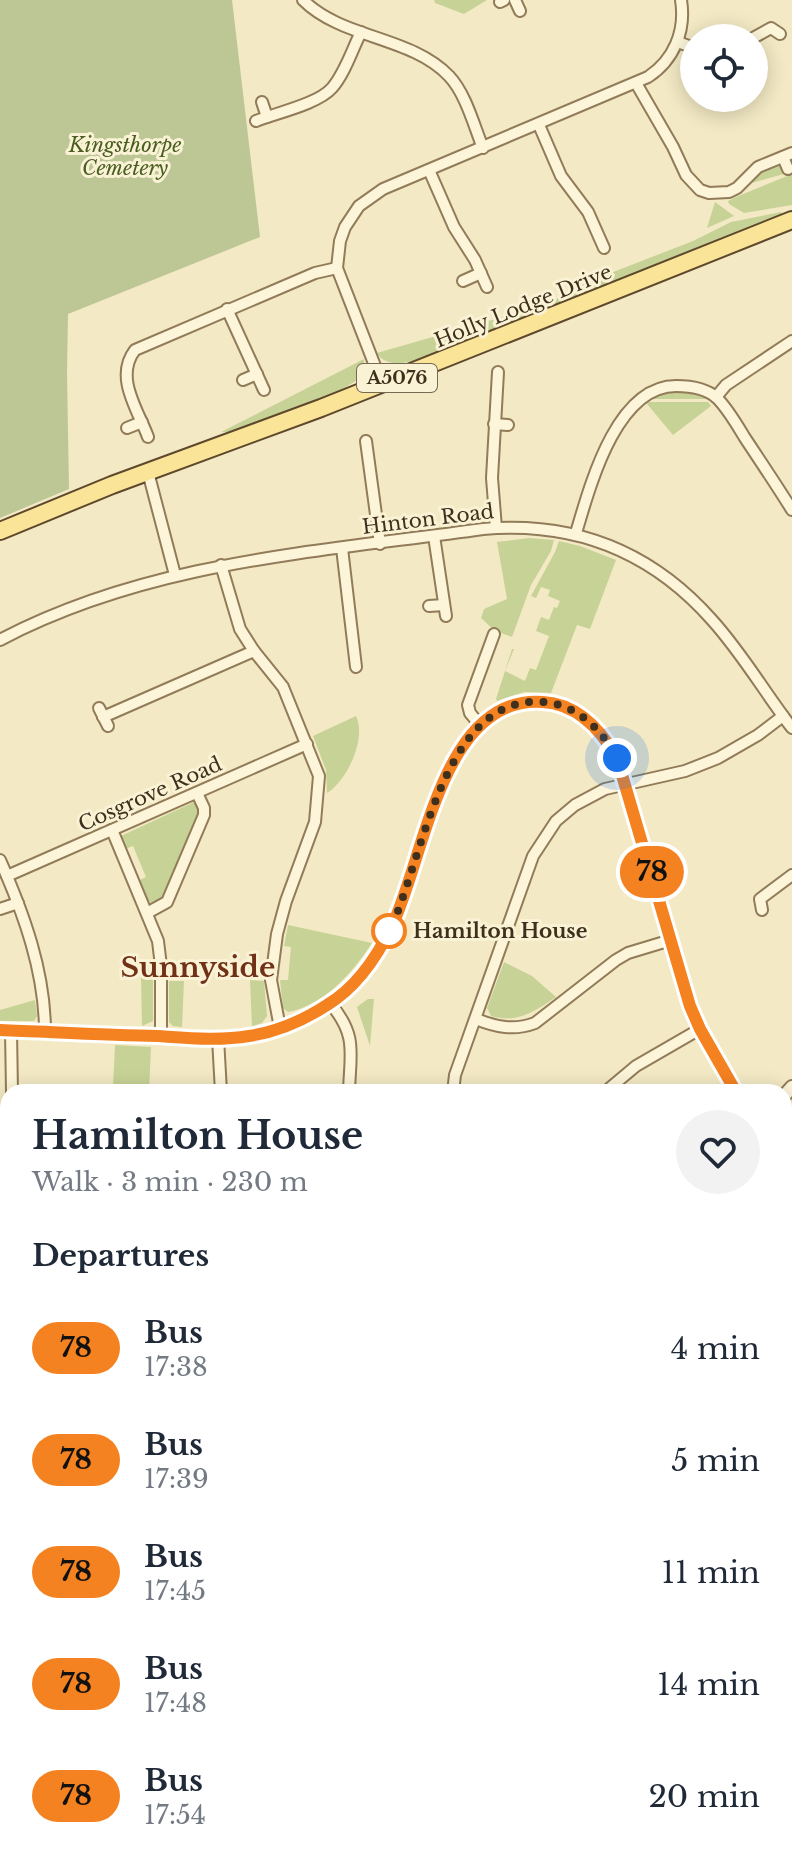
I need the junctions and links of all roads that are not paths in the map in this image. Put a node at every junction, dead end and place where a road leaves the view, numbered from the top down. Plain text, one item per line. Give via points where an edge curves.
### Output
1 (303, 0) edge
2 (515, 0) edge
3 (681, 0) edge
4 (520, 11) dead end
5 (774, 27) dead end
6 (768, 30) edge
7 (361, 32) junction
8 (678, 42) joint
9 (636, 83) junction
10 (262, 102) dead end
11 (267, 117) junction
12 (256, 121) dead end
13 (539, 125) junction
14 (483, 148) junction
15 (787, 155) edge
16 (788, 169) dead end
17 (429, 170) junction
18 (792, 220) edge
19 (597, 244) dead end
20 (337, 268) junction
21 (481, 273) junction
22 (463, 281) dead end
23 (487, 287) dead end
24 (227, 309) junction
25 (792, 341) edge
26 (498, 372) dead end
27 (257, 374) junction
28 (243, 380) dead end
29 (382, 384) junction
30 (264, 390) dead end
31 (716, 397) junction
32 (142, 422) junction
33 (494, 424) junction
34 (508, 425) dead end
35 (127, 428) dead end
36 (148, 437) dead end
37 (366, 441) dead end
38 (148, 472) junction
39 (792, 482) edge
40 (779, 490) junction
41 (792, 510) edge
42 (496, 528) junction
43 (0, 531) edge
44 (576, 533) junction
45 (434, 536) junction
46 (380, 544) junction
47 (342, 548) junction
48 (221, 565) junction
49 (175, 575) junction
50 (429, 606) dead end
51 (494, 634) dead end
52 (0, 640) edge
53 (254, 651) junction
54 (356, 667) dead end
55 (783, 716) junction
56 (103, 717) dead end
57 (479, 724) junction
58 (792, 728) edge
59 (307, 744) junction
60 (626, 783) junction
61 (197, 793) junction
62 (112, 830) junction
63 (0, 860) edge
64 (792, 875) edge
65 (7, 876) junction
66 (18, 903) junction
67 (0, 909) edge
68 (762, 910) dead end
69 (147, 913) junction
70 (671, 940) junction
71 (330, 1003) junction
72 (476, 1019) junction
73 (280, 1028) junction
74 (700, 1029) junction
75 (6, 1031) edge
76 (45, 1032) junction
77 (161, 1037) junction
78 (218, 1038) junction
79 (11, 1084) edge
80 (221, 1084) edge
81 (350, 1084) edge
82 (454, 1084) edge
83 (615, 1084) edge
84 (731, 1084) edge

1 - 7 street
2 - 4 street
3 - 8 street
5 - 6 street
7 - 11 street via 329,91
7 - 14 street via 425,59 450,77
8 - 9 street via 657,71
9 - 13 street
9 - 15 street via 686,175 700,190 729,192 758,167
10 - 11 street
11 - 12 street
13 - 14 street
13 - 19 street via 561,176 588,212
14 - 17 street
15 - 16 street
17 - 20 street via 383,189 359,206 345,227
17 - 21 street
18 - 29 main road, Holly Lodge Drive / A5076
20 - 24 street
20 - 29 street
21 - 22 street
21 - 23 street
24 - 27 street
24 - 32 street via 142,345 130,356 126,380
25 - 31 street
26 - 33 street
27 - 28 street
27 - 30 street
29 - 38 main road, Holly Lodge Drive / A5076
31 - 40 street
31 - 44 street via 671,386 639,400 605,452
32 - 35 street
32 - 36 street
33 - 34 street
33 - 42 street
37 - 46 street
38 - 43 main road, Holly Lodge Drive / A5076
38 - 49 street
39 - 40 street
40 - 41 street
42 - 44 street, Hinton Road
42 - 45 street, Hinton Road
44 - 55 street, Hinton Road via 636,558 690,596
45 - 46 street, Hinton Road
45 - 50 street via 445,610
46 - 47 street, Hinton Road
47 - 48 street, Hinton Road
47 - 54 street
48 - 49 street, Hinton Road
48 - 53 street via 235,617
49 - 52 street, Hinton Road via 109,595
51 - 57 street via 468,705
53 - 56 street
53 - 59 street via 283,687
55 - 58 street, Hinton Road
55 - 60 street via 702,765
57 - 60 street via 522,702 562,706 603,734
57 - 71 street via 447,773 383,944 352,986
59 - 61 street, Cosgrove Road
59 - 73 street via 319,776 319,799 277,934 271,980
60 - 70 street
60 - 72 street via 575,805 542,838
61 - 62 street, Cosgrove Road
61 - 69 street via 205,812 199,829 167,902
62 - 65 street, Cosgrove Road
62 - 69 street
63 - 65 street
64 - 68 street via 760,899
65 - 66 street
66 - 67 street
66 - 76 street via 39,973
69 - 77 street via 160,954
70 - 72 street via 616,960 535,1023 503,1027
70 - 74 street
71 - 73 street
71 - 81 street via 351,1039
72 - 82 street
73 - 78 street
74 - 83 street
74 - 84 street
75 - 76 street
75 - 79 street
76 - 77 street
77 - 78 street
78 - 80 street

